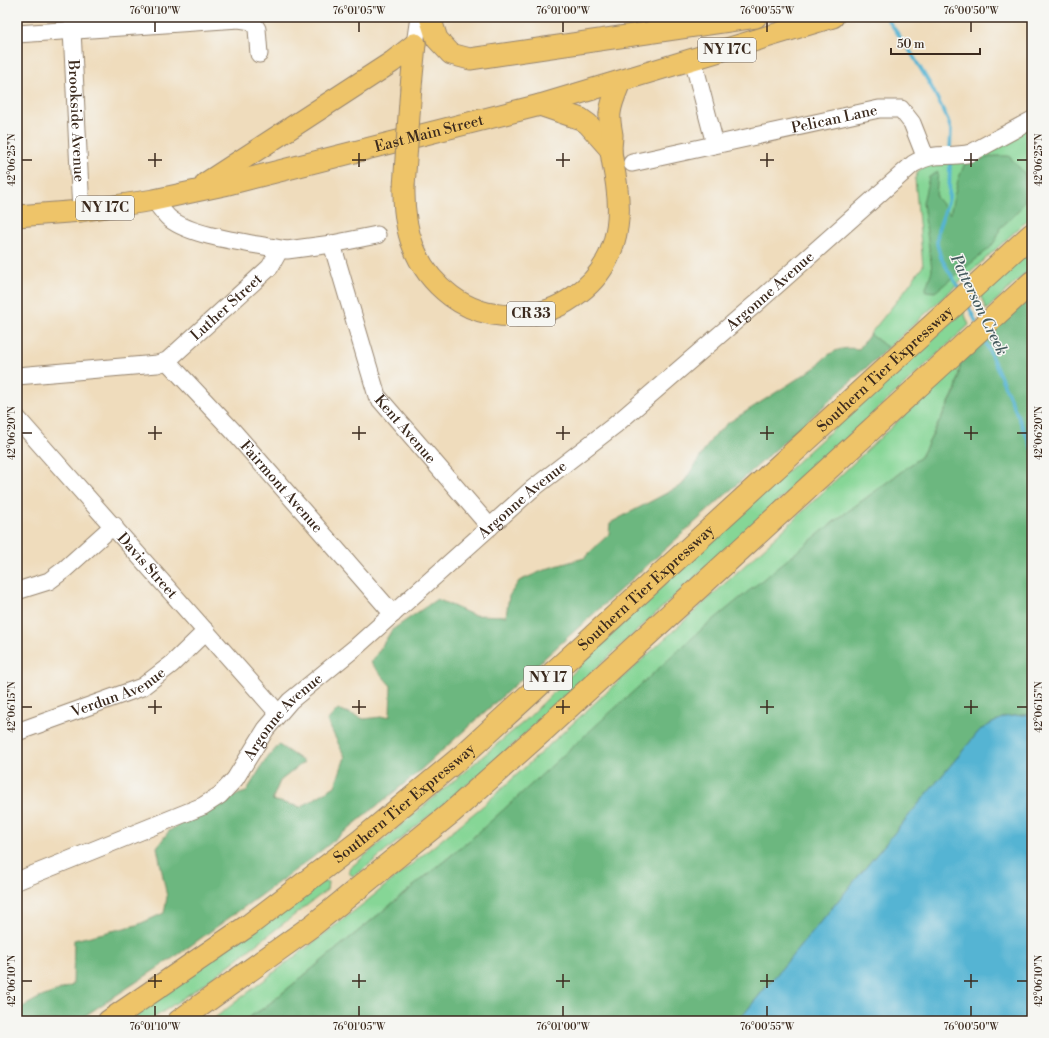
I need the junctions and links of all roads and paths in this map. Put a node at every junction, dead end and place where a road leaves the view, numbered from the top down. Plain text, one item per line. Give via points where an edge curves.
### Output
1 (419, 17) edge
2 (430, 17) edge
3 (756, 17) edge
4 (833, 17) edge
5 (72, 30) junction
6 (17, 34) edge
7 (415, 44) junction
8 (259, 54) dead end
9 (693, 60) junction
10 (620, 82) junction
11 (540, 105) junction
12 (1032, 120) edge
13 (715, 144) junction
14 (611, 150) junction
15 (925, 156) junction
16 (632, 163) dead end
17 (191, 193) junction
18 (154, 200) junction
19 (81, 212) junction
20 (17, 216) edge
21 (1032, 234) edge
22 (376, 235) dead end
23 (332, 244) junction
24 (280, 249) junction
25 (1032, 282) edge
26 (168, 360) junction
27 (17, 376) edge
28 (17, 418) edge
29 (114, 525) junction
30 (490, 527) junction
31 (17, 591) edge
32 (393, 614) junction
33 (206, 631) junction
34 (278, 713) junction
35 (17, 732) edge
36 (17, 881) edge
37 (109, 1021) edge
38 (179, 1021) edge

1 - 7 street
2 - 3 main road via 437,39 451,54 470,59
4 - 9 main road, East Main Street / NY 17C
5 - 6 street
5 - 8 street via 239,19 252,21 258,29
5 - 19 street, Brookside Avenue
7 - 14 main road, CR 33, bridge via 404,187 405,223 412,247 426,273 452,297 479,311 508,317 523,316 540,313 566,302 592,282 604,266 614,243 619,214
7 - 17 main road via 392,62
9 - 10 main road, East Main Street / NY 17C
9 - 13 street
10 - 11 main road, East Main Street / NY 17C
10 - 14 main road, CR 33 via 610,114
11 - 14 main road via 581,119
11 - 17 main road, East Main Street / NY 17C
12 - 15 street via 971,153 961,156
13 - 15 street, Pelican Lane via 879,109 895,108 905,113 912,123
13 - 16 street, Pelican Lane
15 - 30 street, Argonne Avenue via 615,425 531,490
17 - 18 main road, East Main Street / NY 17C
18 - 19 main road, East Main Street / NY 17C
18 - 24 street via 169,218 179,225 209,235
19 - 20 main road, East Main Street / NY 17C
21 - 37 highway, Southern Tier Expressway / NY 17 via 462,756 361,840 249,925
22 - 23 street
23 - 24 street
23 - 30 street, Kent Avenue via 377,396
24 - 26 street, Luther Street via 270,267
25 - 38 highway, NY 17 via 451,813 313,925
26 - 27 street via 158,364
26 - 32 street, Fairmont Avenue
28 - 29 street, Davis Street
29 - 31 street via 66,569 49,581
29 - 33 street, Davis Street
30 - 32 street, Argonne Avenue
32 - 34 street, Argonne Avenue
33 - 34 street, Davis Street
33 - 35 street, Verdun Avenue via 172,664 142,687
34 - 36 street, Argonne Avenue via 235,779 220,795 203,806

